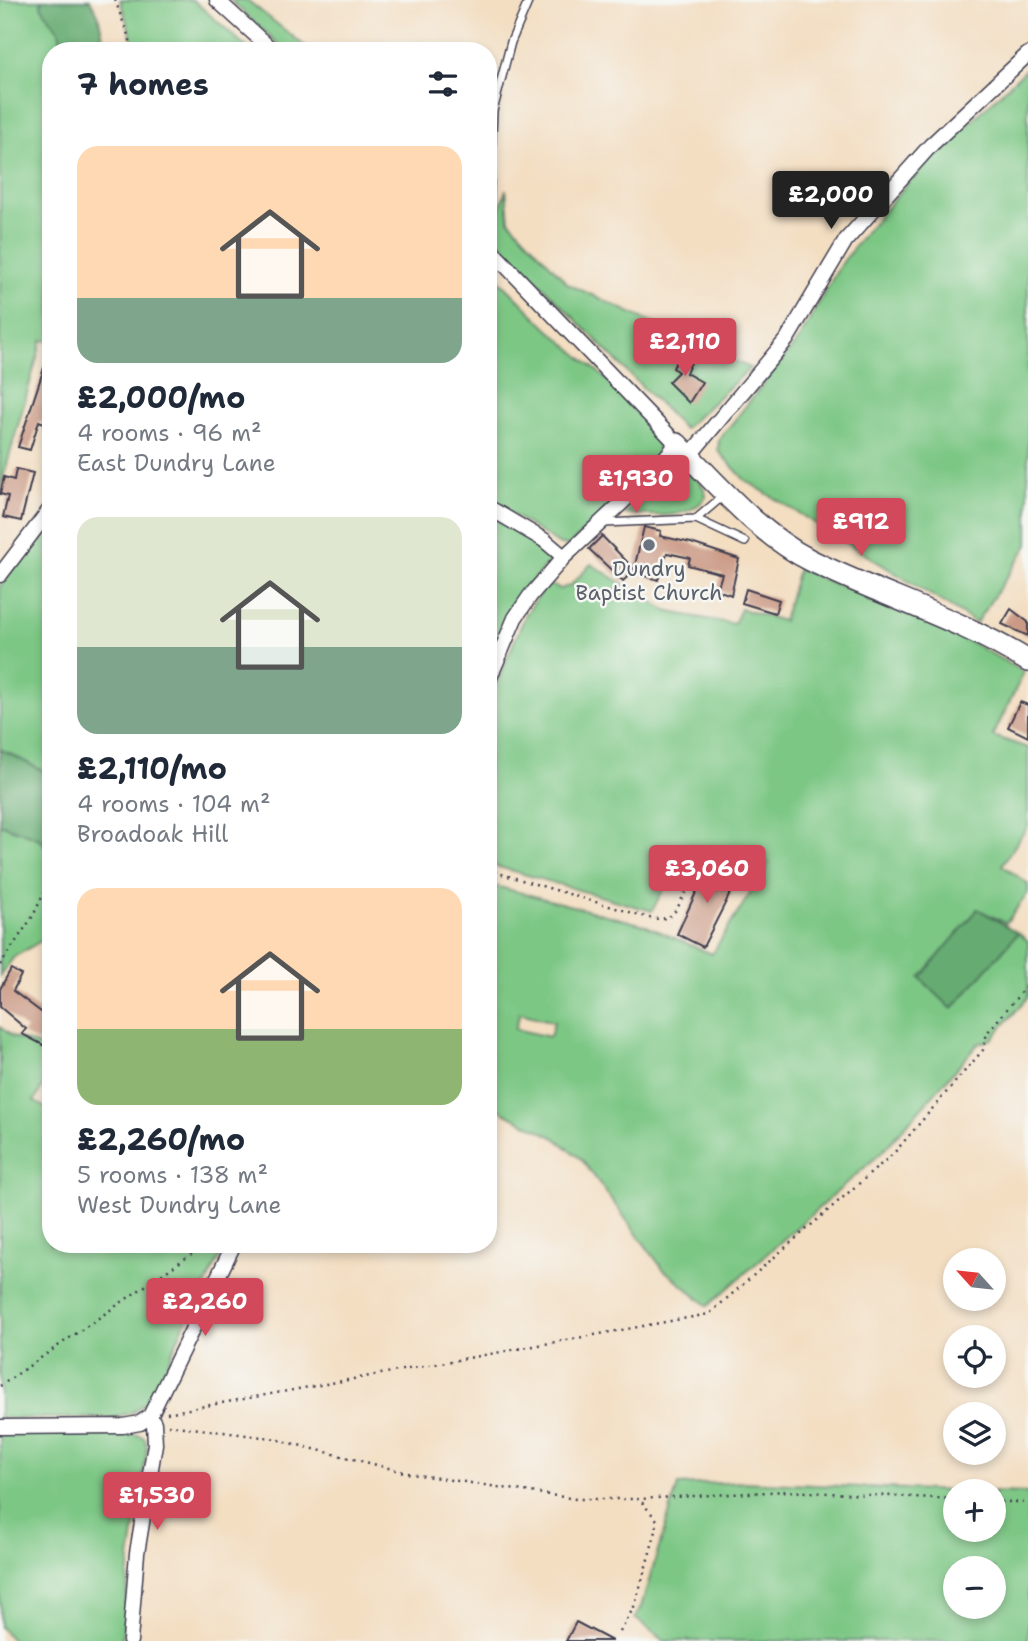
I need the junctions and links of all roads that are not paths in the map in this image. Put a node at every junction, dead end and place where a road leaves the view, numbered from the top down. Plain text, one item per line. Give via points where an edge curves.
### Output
1 (217, 0) edge
2 (529, 0) edge
3 (263, 42) edge
4 (1028, 54) edge
5 (497, 96) edge
6 (497, 256) edge
7 (683, 450) junction
8 (725, 494) junction
9 (497, 512) edge
10 (696, 519) junction
11 (42, 520) edge
12 (603, 523) junction
13 (745, 542) dead end
14 (564, 557) junction
15 (0, 575) edge
16 (497, 661) edge
17 (1028, 661) edge
18 (230, 1253) edge
19 (152, 1420) junction
20 (0, 1427) edge
21 (130, 1641) edge

1 - 3 street
2 - 5 lane via 511,42
4 - 7 street via 931,145 846,240 787,339
6 - 7 street
7 - 8 street
7 - 12 street
8 - 10 lane
8 - 17 street via 808,559 936,612
9 - 14 street
10 - 12 lane
10 - 13 lane
11 - 15 street
12 - 14 street
14 - 16 street via 515,618
18 - 19 street
19 - 20 street via 123,1426
19 - 21 street via 155,1444 136,1553

